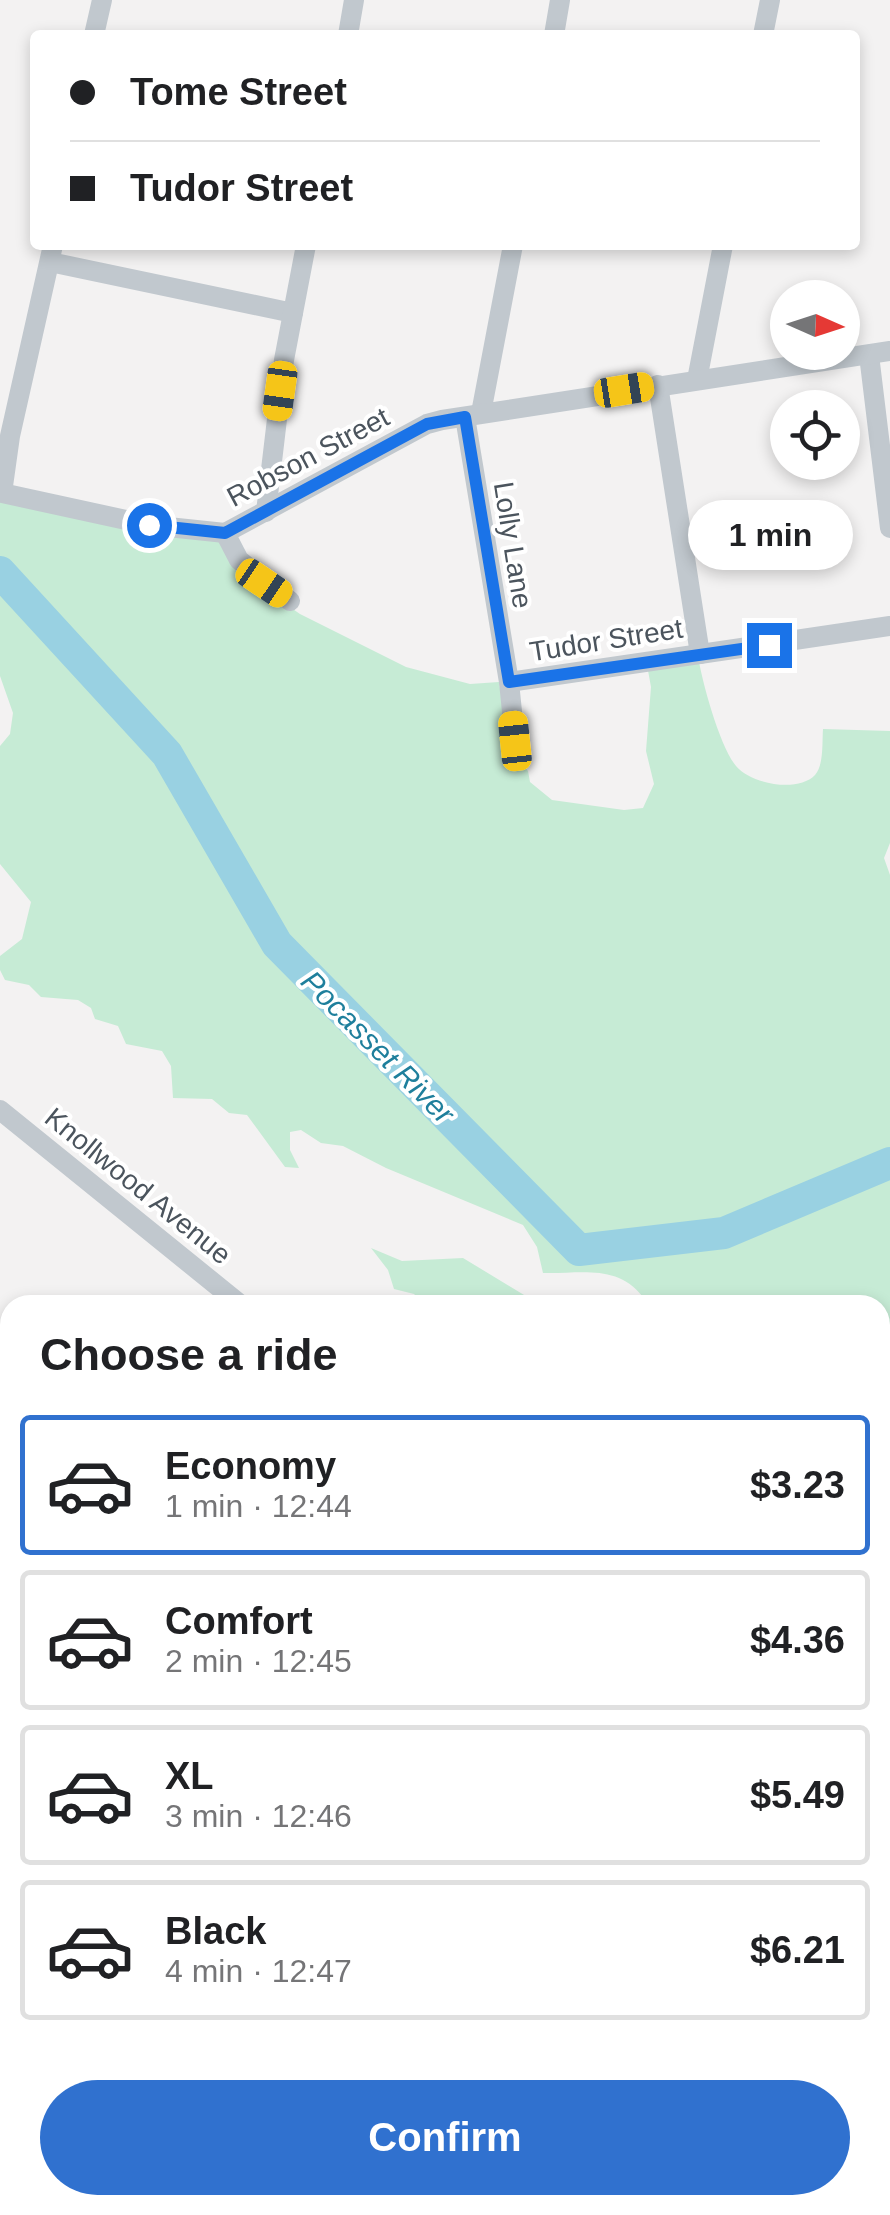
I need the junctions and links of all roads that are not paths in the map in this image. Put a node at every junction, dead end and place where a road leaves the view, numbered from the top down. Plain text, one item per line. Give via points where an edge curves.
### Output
1 (102, 0) edge
2 (354, 0) edge
3 (560, 0) edge
4 (770, 0) edge
5 (95, 30) edge
6 (349, 30) edge
7 (555, 30) edge
8 (765, 30) edge
9 (305, 250) edge
10 (512, 250) edge
11 (722, 250) edge
12 (52, 254) edge
13 (293, 313) junction
14 (879, 353) edge
15 (697, 380) junction
16 (658, 385) junction
17 (9, 403) edge
18 (473, 415) junction
19 (266, 512) junction
20 (890, 528) edge
21 (225, 533) junction
22 (290, 601) dead end
23 (890, 626) edge
24 (700, 654) junction
25 (509, 682) junction
26 (515, 741) dead end
27 (0, 1110) edge
28 (229, 1295) edge

1 - 5 street
2 - 6 street
3 - 7 street
4 - 8 street
9 - 13 street
10 - 18 street
11 - 15 street
12 - 13 street
12 - 17 street
13 - 19 street
14 - 15 street, Robson Street
14 - 20 street
15 - 16 street, Robson Street
16 - 18 street, Robson Street
16 - 24 street
17 - 21 street via 2,492 149,525
18 - 19 street, Robson Street via 427,424
18 - 25 street, Lolly Lane
19 - 21 street, Robson Street
21 - 22 street via 240,560
23 - 24 street, Tudor Street
24 - 25 street, Tudor Street
25 - 26 street, Lolly Lane
27 - 28 street, Knollwood Avenue

